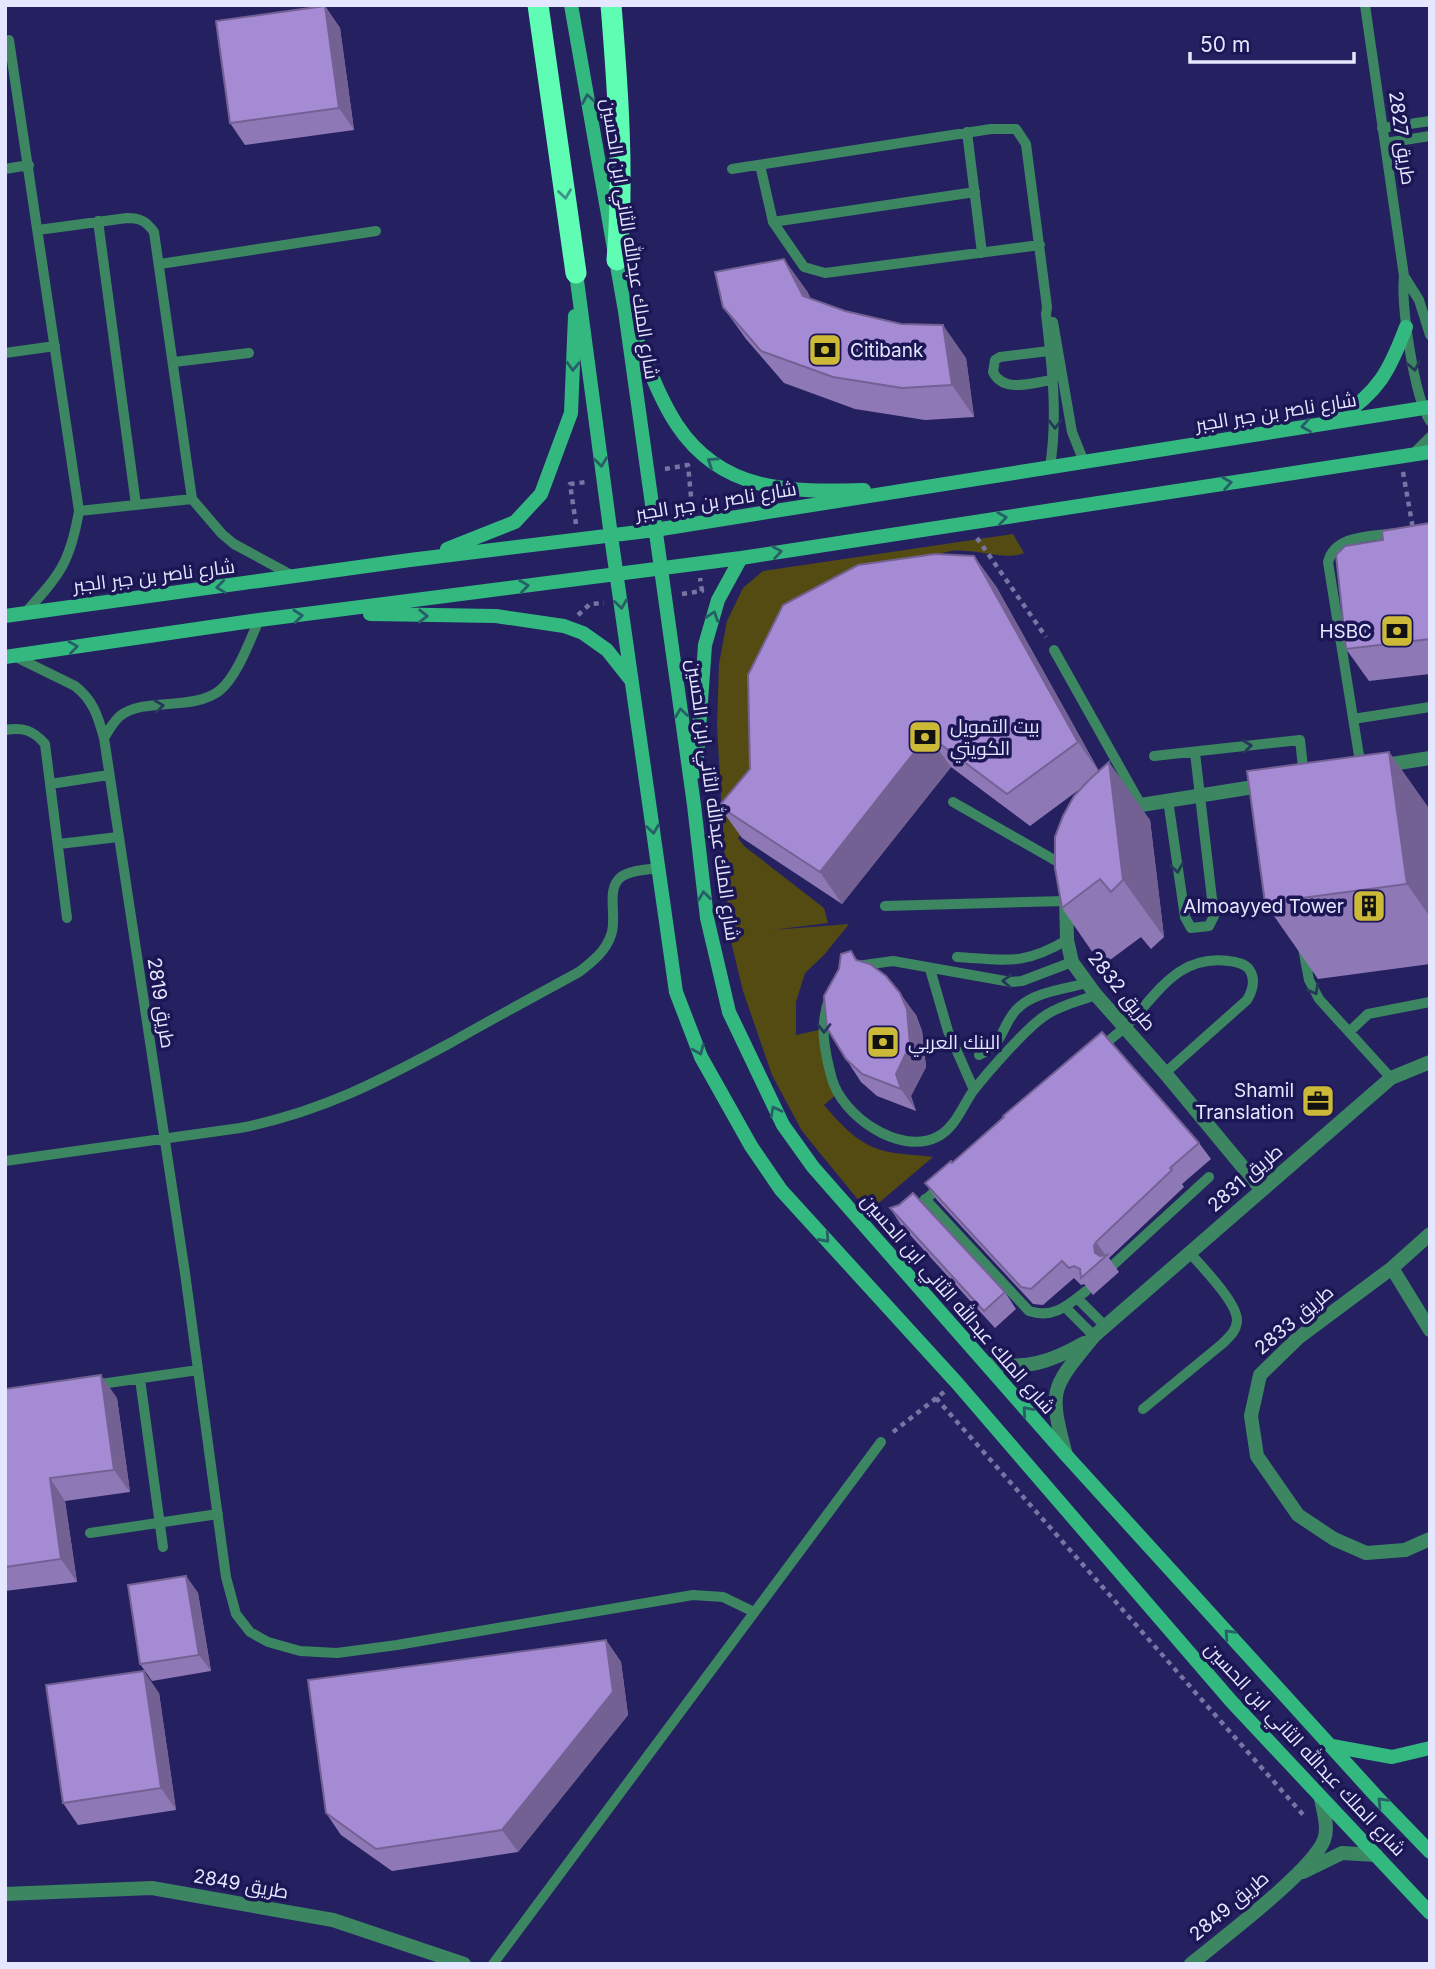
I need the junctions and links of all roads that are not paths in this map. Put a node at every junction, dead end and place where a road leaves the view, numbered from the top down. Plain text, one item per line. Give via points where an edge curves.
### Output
1 (538, 5) edge
2 (571, 5) edge
3 (611, 5) edge
4 (1365, 5) edge
5 (8, 47) edge
6 (1430, 121) edge
7 (1382, 128) junction
8 (967, 132) junction
9 (1430, 136) edge
10 (1385, 143) junction
11 (29, 165) junction
12 (760, 165) junction
13 (5, 169) edge
14 (732, 169) dead end
15 (975, 192) junction
16 (98, 221) junction
17 (774, 222) junction
18 (38, 230) junction
19 (376, 231) dead end
20 (1040, 245) junction
21 (982, 253) junction
22 (617, 260) junction
23 (160, 264) junction
24 (576, 273) junction
25 (1404, 276) junction
26 (1047, 307) junction
27 (625, 311) junction
28 (1406, 327) junction
29 (1430, 335) edge
30 (55, 346) junction
31 (1049, 351) junction
32 (248, 353) dead end
33 (5, 354) edge
34 (174, 362) junction
35 (1053, 380) junction
36 (1427, 412) edge
37 (1333, 422) junction
38 (1430, 437) edge
39 (1430, 452) edge
40 (1412, 455) junction
41 (1084, 462) junction
42 (1050, 467) junction
43 (922, 488) junction
44 (192, 499) junction
45 (136, 505) junction
46 (79, 511) junction
47 (655, 530) junction
48 (1414, 531) edge
49 (611, 536) junction
50 (741, 558) junction
51 (410, 560) junction
52 (661, 569) junction
53 (616, 574) junction
54 (295, 577) junction
55 (26, 612) junction
56 (330, 612) junction
57 (5, 616) edge
58 (260, 620) junction
59 (1054, 650) road end
60 (9, 657) edge
61 (631, 680) junction
62 (1430, 707) edge
63 (1353, 719) junction
64 (5, 730) edge
65 (104, 738) junction
66 (1195, 753) junction
67 (1154, 756) dead end
68 (1430, 758) edge
69 (1355, 770) joint
70 (108, 775) junction
71 (1298, 781) joint
72 (51, 784) junction
73 (1200, 794) junction
74 (1168, 800) junction
75 (953, 802) dead end
76 (694, 805) junction
77 (1141, 805) junction
78 (1113, 821) edge
79 (118, 838) junction
80 (59, 844) junction
81 (1076, 866) joint
82 (658, 868) junction
83 (1065, 901) junction
84 (885, 906) dead end
85 (67, 918) dead end
86 (1301, 930) edge
87 (1067, 940) junction
88 (957, 957) dead end
89 (1072, 962) junction
90 (930, 969) junction
91 (851, 971) edge
92 (838, 983) edge
93 (1091, 989) junction
94 (1430, 1002) edge
95 (1124, 1027) junction
96 (1349, 1032) junction
97 (979, 1055) dead end
98 (1088, 1059) edge
99 (1430, 1062) edge
100 (1165, 1073) junction
101 (1391, 1078) junction
102 (974, 1090) junction
103 (164, 1139) junction
104 (5, 1161) edge
105 (1209, 1177) dead end
106 (945, 1182) edge
107 (1261, 1189) junction
108 (925, 1199) junction
109 (906, 1216) edge
110 (1430, 1234) edge
111 (1189, 1252) junction
112 (1114, 1265) dead end
113 (1392, 1268) junction
114 (1065, 1307) junction
115 (1105, 1326) junction
116 (1430, 1330) edge
117 (1094, 1336) junction
118 (987, 1364) junction
119 (198, 1370) junction
120 (140, 1379) junction
121 (86, 1386) edge
122 (1143, 1409) dead end
123 (881, 1441) road end
124 (1066, 1455) junction
125 (218, 1514) junction
126 (160, 1522) junction
127 (90, 1533) dead end
128 (1429, 1541) edge
129 (163, 1546) dead end
130 (754, 1612) junction
131 (1332, 1746) junction
132 (1430, 1748) edge
133 (1321, 1798) junction
134 (1430, 1852) edge
135 (1376, 1855) junction
136 (1293, 1878) junction
137 (5, 1894) edge
138 (1430, 1913) edge
139 (464, 1964) edge
140 (493, 1964) edge
141 (1191, 1964) edge

1 -> 24 highway
22 -> 2 main road, شارع الملك عبدالله الثاني ابن الحسين
3 - 22 highway via 620,161
4 - 7 lane, طريق 2827
5 - 11 lane
6 - 7 lane
7 - 10 lane, طريق 2827
8 - 12 lane
8 - 15 lane
8 - 20 lane via 1016,130 1026,144
9 - 10 lane
10 - 25 lane, طريق 2827
11 - 13 lane
11 - 18 lane
12 - 14 lane
12 - 17 lane
15 - 17 lane
15 - 21 lane
16 - 18 lane
16 - 23 lane via 138,218 148,223
16 - 45 lane
17 - 21 lane via 804,267 825,273
18 - 30 lane
19 - 23 lane
20 - 21 lane
20 - 26 lane
22 - 27 main road, شارع الملك عبدالله الثاني ابن الحسين
23 - 34 lane
24 -> 49 main road, شارع الملك عبدالله الثاني ابن الحسين
24 -> 51 main road via 571,413 541,494 515,522 460,546
25 - 28 lane, طريق 2827
25 - 29 lane, طريق 2827 via 1419,300
26 - 31 lane
26 - 41 lane via 1052,313 1072,432
43 -> 27 main road via 804,492 752,483 716,466 676,424
27 - 47 main road, شارع الملك عبدالله الثاني ابن الحسين
28 -> 36 lane, طريق 2827
28 - 37 main road via 1391,367 1374,390
30 - 33 lane
30 - 46 lane
31 - 35 lane
31 - 35 lane via 1000,357 993,372 1011,386
32 - 34 lane
34 - 44 lane
35 -> 42 lane via 1055,438
36 - 37 main road, شارع ناصر بن جبر الجبر
37 -> 41 main road, شارع ناصر بن جبر الجبر
38 - 40 lane
39 - 40 main road
50 -> 40 main road
41 - 42 main road, شارع ناصر بن جبر الجبر
42 - 43 main road, شارع ناصر بن جبر الجبر
43 - 47 main road, شارع ناصر بن جبر الجبر
44 - 45 lane
44 - 54 lane via 234,544
45 - 46 lane
46 - 55 lane via 61,571
47 - 49 main road, شارع ناصر بن جبر الجبر
47 - 52 main road, شارع الملك عبدالله الثاني ابن الحسين
48 - 63 lane via 1344,542 1330,554
49 - 51 main road, شارع ناصر بن جبر الجبر
49 - 53 main road, شارع الملك عبدالله الثاني ابن الحسين
50 - 52 main road
76 -> 50 main road via 705,645 718,600
51 - 54 main road, شارع ناصر بن جبر الجبر
52 - 53 main road
76 -> 52 main road, شارع الملك عبدالله الثاني ابن الحسين
56 -> 53 main road
53 -> 61 main road, شارع الملك عبدالله الثاني ابن الحسين
54 -> 55 main road, شارع ناصر بن جبر الجبر
55 - 57 main road, شارع ناصر بن جبر الجبر
58 -> 56 main road
56 -> 61 main road via 496,616 564,626 607,650
60 -> 58 main road
65 -> 58 lane via 127,712 210,697 221,690
59 - 77 lane
60 - 65 lane, طريق 2819 via 83,692 96,710
61 -> 82 main road, شارع الملك عبدالله الثاني ابن الحسين
62 - 63 lane
63 - 69 lane
64 - 72 lane via 24,729 45,744
65 - 70 lane, طريق 2819
66 - 67 lane
66 -> 71 lane via 1300,740
66 - 73 lane
68 - 69 street
70 - 72 lane
70 - 79 lane, طريق 2819
71 - 73 street
72 - 80 lane
73 - 74 street
74 -> 73 lane via 1185,917 1191,928 1203,928 1214,916
74 - 77 street
75 - 81 lane
118 -> 76 main road, شارع الملك عبدالله الثاني ابن الحسين via 813,1167 777,1114 729,1012 707,918
77 - 78 street
79 - 80 lane
79 - 103 lane, طريق 2819
80 - 85 lane
81 - 83 street, طريق 2832
82 - 103 lane via 617,880 608,944 591,964 567,979 333,1102 272,1122
82 -> 133 main road, شارع الملك عبدالله الثاني ابن الحسين via 676,992 701,1057 781,1190
83 - 84 lane
83 - 87 street, طريق 2832
86 -> 96 lane via 1313,990
87 - 88 lane via 1025,959
87 - 89 street, طريق 2832
89 -> 90 lane via 1012,982
89 - 93 street, طريق 2832
90 - 91 lane via 893,961 858,965
90 - 102 lane via 948,1031
92 -> 102 lane via 824,1017 826,1055 838,1092 871,1128 918,1142 937,1137 953,1125
93 - 95 street, طريق 2832
93 - 97 lane via 1024,1003 995,1045
93 - 102 lane via 1038,1020
94 - 96 lane via 1368,1014
95 - 98 lane
95 - 100 street, طريق 2832
95 - 100 lane via 1188,965 1221,960 1248,967 1253,978 1247,1000
96 - 101 lane
99 - 101 street, طريق 2831
100 - 107 street, طريق 2832
101 - 107 street, طريق 2831
103 - 104 lane
103 - 119 lane, طريق 2819
105 - 112 lane
106 - 108 lane
107 - 111 street, طريق 2831
108 - 109 lane
108 - 114 lane via 1029,1311 1047,1315
110 - 113 street, طريق 2833
111 - 115 street, طريق 2831
111 - 122 lane via 1237,1313 1237,1323 1222,1344
113 - 116 street
113 - 128 street, طريق 2833 via 1298,1338 1260,1375 1251,1416 1257,1456 1298,1515 1366,1553 1405,1550
114 - 115 lane via 1082,1294
114 - 117 lane
115 - 117 street, طريق 2831
117 - 118 street, طريق 2831 via 1063,1355 1036,1364
117 - 124 street, طريق 2831 via 1056,1388 1054,1411
124 -> 118 main road, شارع الملك عبدالله الثاني ابن الحسين
119 - 120 lane
119 - 125 lane, طريق 2819
120 - 121 lane
120 - 126 lane
123 - 130 lane
131 -> 124 main road, شارع الملك عبدالله الثاني ابن الحسين
125 - 126 lane
125 - 130 lane, طريق 2819 via 236,1614 250,1632 300,1651 337,1653 397,1645 693,1595 723,1597
126 - 127 lane
126 - 129 lane
130 - 140 lane
131 - 132 main road via 1392,1757
134 -> 131 main road, شارع الملك عبدالله الثاني ابن الحسين
133 - 135 main road, شارع الملك عبدالله الثاني ابن الحسين
133 - 136 street, طريق 2849 via 1325,1839
135 - 136 street, طريق 2849 via 1342,1853
135 - 138 main road, شارع الملك عبدالله الثاني ابن الحسين
136 - 141 street, طريق 2849
137 - 139 street, طريق 2849 via 152,1888 333,1920

